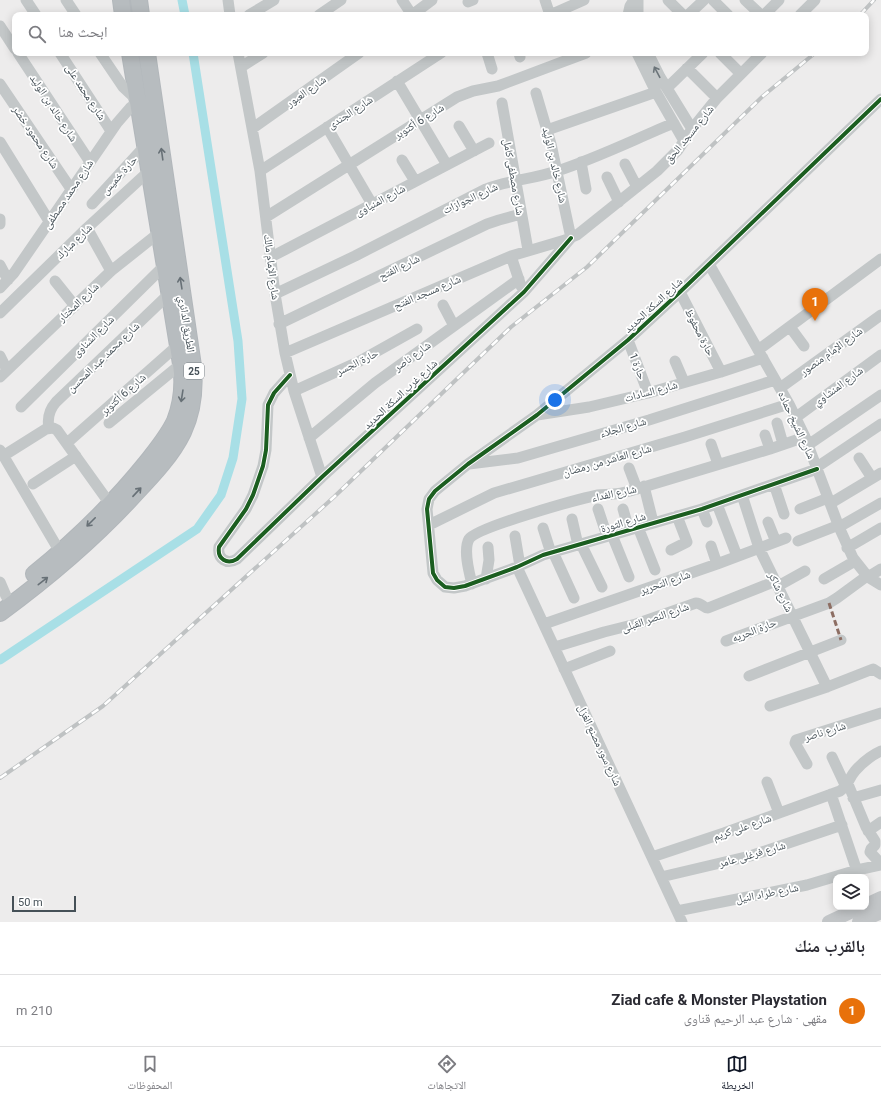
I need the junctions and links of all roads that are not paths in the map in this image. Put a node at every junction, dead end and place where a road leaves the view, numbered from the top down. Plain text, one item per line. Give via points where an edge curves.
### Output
1 (26, 0) edge
2 (66, 0) edge
3 (121, 0) edge
4 (139, 0) edge
5 (228, 0) edge
6 (274, 0) edge
7 (341, 0) edge
8 (402, 0) edge
9 (432, 0) edge
10 (545, 0) edge
11 (584, 0) edge
12 (634, 0) edge
13 (638, 0) edge
14 (668, 0) edge
15 (704, 0) edge
16 (713, 0) edge
17 (745, 0) edge
18 (779, 0) edge
19 (808, 2) edge
20 (34, 12) edge
21 (74, 12) edge
22 (123, 12) edge
23 (141, 12) edge
24 (230, 12) edge
25 (254, 12) edge
26 (323, 12) edge
27 (410, 12) edge
28 (416, 12) edge
29 (549, 12) edge
30 (566, 12) edge
31 (629, 12) edge
32 (638, 12) edge
33 (680, 12) edge
34 (691, 12) edge
35 (725, 12) edge
36 (759, 12) edge
37 (765, 12) edge
38 (802, 12) edge
39 (0, 26) edge
40 (12, 44) edge
41 (20, 56) edge
42 (62, 56) edge
43 (102, 56) edge
44 (130, 56) edge
45 (147, 56) edge
46 (239, 56) edge
47 (259, 56) edge
48 (355, 56) edge
49 (436, 56) edge
50 (488, 56) edge
51 (578, 56) edge
52 (638, 56) edge
53 (650, 56) edge
54 (700, 56) edge
55 (723, 56) edge
56 (759, 56) edge
57 (241, 68) junction
58 (687, 68) junction
59 (492, 69) dead end
60 (741, 74) junction
61 (397, 81) junction
62 (0, 84) edge
63 (667, 88) junction
64 (656, 92) junction
65 (536, 94) dead end
66 (717, 98) junction
67 (881, 98) edge
68 (138, 102) junction
69 (502, 103) dead end
70 (421, 120) junction
71 (674, 123) junction
72 (459, 126) dead end
73 (327, 127) junction
74 (253, 128) junction
75 (692, 129) junction
76 (547, 130) junction
77 (111, 131) junction
78 (684, 141) junction
79 (0, 142) edge
80 (489, 143) dead end
81 (145, 146) junction
82 (474, 151) junction
83 (402, 160) dead end
84 (90, 162) junction
85 (581, 162) junction
86 (349, 164) junction
87 (625, 164) dead end
88 (447, 165) junction
89 (149, 171) junction
90 (260, 171) junction
91 (557, 171) junction
92 (606, 177) dead end
93 (514, 180) junction
94 (415, 182) junction
95 (637, 187) junction
96 (586, 189) dead end
97 (71, 190) junction
98 (162, 202) junction
99 (619, 202) junction
100 (92, 204) dead end
101 (372, 204) junction
102 (521, 214) junction
103 (266, 217) junction
104 (0, 219) edge
105 (49, 221) junction
106 (0, 224) edge
107 (87, 228) junction
108 (160, 232) junction
109 (571, 238) junction
110 (528, 250) junction
111 (511, 256) junction
112 (270, 257) junction
113 (881, 259) edge
114 (709, 264) junction
115 (0, 265) edge
116 (165, 265) junction
117 (112, 271) junction
118 (519, 279) junction
119 (8, 280) junction
120 (55, 281) dead end
121 (0, 288) edge
122 (524, 292) junction
123 (680, 292) junction
124 (170, 293) junction
125 (275, 294) junction
126 (442, 305) dead end
127 (75, 306) junction
128 (0, 313) edge
129 (881, 314) edge
130 (280, 324) junction
131 (454, 326) junction
132 (790, 327) junction
133 (417, 329) dead end
134 (628, 340) junction
135 (178, 345) junction
136 (804, 346) dead end
137 (285, 353) junction
138 (761, 354) junction
139 (881, 355) edge
140 (0, 356) edge
141 (675, 361) dead end
142 (181, 364) junction
143 (721, 372) junction
144 (3, 373) edge
145 (290, 375) junction
146 (684, 382) junction
147 (778, 384) junction
148 (294, 390) junction
149 (648, 393) junction
150 (881, 395) edge
151 (789, 404) junction
152 (21, 407) dead end
153 (537, 415) junction
154 (795, 418) junction
155 (110, 423) dead end
156 (777, 423) dead end
157 (881, 424) edge
158 (49, 428) junction
159 (765, 435) dead end
160 (309, 438) junction
161 (806, 441) junction
162 (67, 443) junction
163 (711, 444) dead end
164 (783, 444) junction
165 (770, 449) junction
166 (2, 453) edge
167 (76, 456) junction
168 (859, 458) dead end
169 (468, 464) junction
170 (718, 464) junction
171 (629, 468) dead end
172 (817, 468) junction
173 (877, 476) edge
174 (322, 478) junction
175 (33, 484) dead end
176 (774, 484) junction
177 (640, 487) junction
178 (742, 495) junction
179 (829, 500) junction
180 (881, 502) edge
181 (110, 504) junction
182 (717, 504) junction
183 (598, 509) dead end
184 (623, 509) dead end
185 (702, 509) junction
186 (800, 509) dead end
187 (784, 514) dead end
188 (677, 516) junction
189 (572, 519) dead end
190 (653, 522) junction
191 (707, 522) dead end
192 (768, 522) dead end
193 (429, 525) junction
194 (839, 526) junction
195 (543, 528) dead end
196 (634, 528) junction
197 (881, 528) edge
198 (515, 536) dead end
199 (609, 536) junction
200 (798, 541) dead end
201 (580, 544) junction
202 (711, 546) dead end
203 (488, 547) dead end
204 (759, 548) junction
205 (848, 548) junction
206 (671, 550) dead end
207 (60, 552) junction
208 (552, 552) junction
209 (736, 556) junction
210 (855, 561) junction
211 (717, 564) junction
212 (519, 567) junction
213 (881, 569) edge
214 (655, 570) dead end
215 (805, 571) dead end
216 (868, 576) junction
217 (629, 577) dead end
218 (486, 579) junction
219 (824, 579) dead end
220 (777, 583) junction
221 (472, 584) junction
222 (881, 585) edge
223 (602, 587) dead end
224 (2, 593) edge
225 (574, 598) dead end
226 (0, 613) edge
227 (793, 616) junction
228 (544, 624) junction
229 (841, 640) dead end
230 (726, 641) dead end
231 (555, 647) junction
232 (610, 651) dead end
233 (810, 652) junction
234 (564, 669) junction
235 (881, 674) edge
236 (749, 676) dead end
237 (827, 687) junction
238 (770, 706) dead end
239 (881, 713) edge
240 (881, 751) edge
241 (832, 757) dead end
242 (807, 764) dead end
243 (767, 782) dead end
244 (847, 785) junction
245 (881, 790) edge
246 (831, 794) junction
247 (853, 798) junction
248 (779, 813) junction
249 (881, 822) edge
250 (842, 825) junction
251 (868, 831) junction
252 (878, 841) edge
253 (652, 857) junction
254 (881, 865) edge
255 (858, 873) edge
256 (661, 877) junction
257 (853, 910) edge
258 (677, 911) junction
259 (881, 912) edge
260 (682, 922) edge
261 (829, 922) edge
262 (859, 922) edge

1 - 20 street
2 - 21 street
3 - 22 highway
4 - 23 highway
5 - 24 street
6 - 25 street
7 - 26 street
8 - 27 street
9 - 28 street
10 - 29 street
11 - 30 street
12 - 31 street
13 - 32 street
14 - 33 street
15 - 34 street
16 - 35 street
17 - 36 street
18 - 37 street
19 - 38 street
39 - 40 street
41 - 84 street, شارع خالد بن الوليد
42 - 77 street, شارع محمد على
43 - 68 street via 123,87
44 - 68 highway, الطريق الدائري / 25
98 -> 45 highway, الطريق الدائري / 25
46 - 57 street, شارع الإمام مالك
47 - 57 street
48 - 74 street, شارع العبور
49 - 61 street, شارع الجندى
50 - 59 street
51 - 70 street, شارع 6 أكتوبر via 498,86 457,97
52 - 64 street
63 -> 53 street
54 - 58 street
55 - 60 street
56 - 60 street, شارع مسجد الحق
57 - 74 street, شارع الإمام مالك
58 - 63 street
58 - 66 street
60 - 66 street, شارع مسجد الحق
61 - 70 street
61 - 73 street, شارع الجندى
62 - 97 street, شارع محمود خضر
63 - 75 street
64 - 71 street
64 - 76 street
65 - 76 street, شارع خالد بن الوليد
66 - 75 street, شارع مسجد الحق
67 - 114 street, شارع السكة الحديد
68 - 77 street, شارع محمد مصطفى via 123,115
68 - 81 highway, الطريق الدائري / 25
69 - 93 street, شارع مصطفى كامل
70 - 86 street, شارع 6 أكتوبر
70 - 88 street
71 - 78 street
71 - 85 street, شارع الجوازات
72 - 82 street
73 - 86 street
73 - 90 street, شارع الجندى
74 - 90 street, شارع الإمام مالك
75 - 78 street, شارع مسجد الحق
76 - 91 street, شارع خالد بن الوليد
77 - 84 street, شارع محمد مصطفى
78 - 95 street, شارع مسجد الحق via 667,162
79 - 105 street
80 - 82 street, شارع المنياوى
81 - 89 highway, الطريق الدائري / 25
81 - 100 street, حارة خميس
82 - 88 street, شارع المنياوى
83 - 94 street
84 - 97 street, شارع محمد مصطفى
85 - 91 street, شارع الجوازات
85 - 96 street
86 - 101 street
86 - 103 street, شارع 6 أكتوبر
87 - 95 street
88 - 94 street, شارع المنياوى
89 - 98 highway, الطريق الدائري / 25
89 - 107 street, شارع مبارك
90 - 103 street, شارع الإمام مالك
91 - 93 street, شارع الجوازات
91 - 109 street, شارع خالد بن الوليد
92 - 99 street
93 - 102 street, شارع مصطفى كامل
93 - 125 street, شارع الجوازات via 477,193
94 - 101 street, شارع المنياوى
95 - 99 street, شارع مسجد الحق
97 - 105 street, شارع محمد مصطفى
98 - 108 highway, الطريق الدائري / 25
226 -> 98 highway, الطريق الدائري / 25 via 58,569 104,527 162,463 177,443 187,422 193,401 194,378
99 - 109 street, شارع مسجد الحق via 584,231
101 - 112 street, شارع المنياوى
102 - 110 street, شارع مصطفى كامل
102 - 130 street, شارع الفتح via 487,224
103 - 112 street, شارع الإمام مالك
104 - 106 street
105 - 119 street, شارع محمد مصطفى
107 - 117 street
107 - 128 street, شارع مبارك
108 - 116 highway, الطريق الدائري / 25
108 - 117 street, شارع المختار
109 - 110 street, شارع مسجد الفتح
109 - 122 street, شارع غرب السكة الحديد
110 - 111 street, شارع مسجد الفتح
111 - 118 street
111 - 137 street, شارع مسجد الفتح
112 - 125 street, شارع الإمام مالك
113 - 132 street, شارع السادات
114 - 123 street, شارع السكة الحديد
114 - 138 street, شارع الشيخ حماده
115 - 119 street
116 - 124 highway, الطريق الدائري / 25
116 - 152 street, شارع الشناوى
117 - 127 street, شارع المختار
118 - 122 street
118 - 131 street, شارع ناصر
119 - 121 street, شارع محمد مصطفى
120 - 127 street
122 - 174 street, شارع غرب السكة الحديد
123 - 134 street, شارع السكة الحديد
123 - 143 street, حارة محفوظ
124 - 135 highway, الطريق الدائري / 25
124 - 158 street, شارع محمد عبد المحسن via 52,406 48,417
125 - 130 street, شارع الإمام مالك
126 - 131 street
127 - 144 street, شارع المختار
129 - 147 street, شارع الإمام منصور
130 - 137 street, شارع الإمام مالك
131 - 160 street, شارع ناصر via 375,383
132 - 136 street
132 - 138 street, شارع السادات
133 - 148 street, حارة الجسر via 358,362
134 - 149 street, حارة 1
134 - 153 street, شارع السكة الحديد
135 - 142 highway, الطريق الدائري / 25
135 - 162 street, شارع 6 أكتوبر
137 - 145 street, شارع الإمام مالك
138 - 143 street, شارع السادات
138 - 147 street, شارع الشيخ حماده
139 - 154 street, شارع المنشاوي
140 - 144 street
141 - 146 street
142 - 155 street
142 -> 181 highway, الطريق الدائري / 25 via 183,388 174,423 140,470
143 - 146 street, شارع السادات
145 - 148 street, شارع الإمام مالك
145 - 174 street, شارع غرب السكة الحديد via 274,393 268,405 263,466 246,509 219,548 220,557 228,562 237,559
146 - 149 street, شارع السادات
147 - 151 street, شارع الشيخ حماده
147 - 169 street, شارع الجلاء via 518,458
148 - 160 street, شارع الإمام مالك
149 - 153 street, شارع السادات via 589,407
150 - 161 street, شارع الفداء
151 - 154 street, شارع الشيخ حماده
151 - 193 street, شارع العاشر من رمضان via 494,493
153 - 169 street, شارع السكة الحديد
154 - 161 street, شارع الشيخ حماده
156 - 164 street
157 - 172 street, شارع الثورة
158 - 162 street via 57,430
158 - 166 street
159 - 165 street
160 - 174 street, شارع الإمام مالك
161 - 164 street, شارع الفداء
161 - 172 street, شارع الشيخ حماده
162 - 167 street
163 - 170 street
164 - 165 street, شارع الفداء
165 - 170 street, شارع الفداء
166 - 207 street
167 - 175 street
167 - 181 street
168 - 173 street
169 - 193 street, شارع السكة الحديد via 435,491 429,500
170 - 177 street, شارع الفداء
171 - 177 street
172 - 176 street, شارع الثورة
172 - 179 street, شارع الشيخ حماده
173 - 179 street
176 - 178 street, شارع الثورة
176 - 187 street
177 - 190 street
177 - 221 street, شارع الفداء via 615,494 597,495 532,513 486,528 473,535 468,540 467,547 467,565
178 - 182 street, شارع الثورة
178 - 204 street, شارع شاكر
179 - 186 street
179 - 194 street, شارع الشيخ حماده
180 - 194 street
181 -> 207 highway, الطريق الدائري / 25
182 - 185 street, شارع الثورة
182 - 209 street
183 - 199 street
184 - 196 street
185 - 188 street, شارع الثورة
185 - 191 street
188 - 190 street, شارع الثورة
188 - 206 street via 687,542
189 - 201 street
190 - 196 street, شارع الثورة
192 - 204 street, شارع التحرير via 781,540
193 - 221 street, شارع الثورة via 437,580 450,588
194 - 200 street
194 - 205 street, شارع الشيخ حماده
195 - 208 street
196 - 199 street, شارع الثورة
196 - 214 street
197 - 205 street
198 - 212 street, شارع سور مصنع الغزل
199 - 201 street, شارع الثورة
199 - 217 street
201 - 208 street, شارع الثورة
201 - 223 street
202 - 211 street
203 - 218 street
204 - 209 street, شارع التحرير
204 - 220 street, شارع شاكر
205 - 210 street, شارع الشيخ حماده
207 - 224 highway, الطريق الدائري / 25
208 - 212 street, شارع الثورة
208 - 225 street
209 - 211 street, شارع التحرير
210 - 216 street, شارع الشيخ حماده
210 - 219 street
211 - 228 street, شارع التحرير
212 - 218 street, شارع الثورة
212 - 228 street, شارع سور مصنع الغزل
213 - 216 street, حارة الحريه
215 - 220 street, شارع النصر القبلى
216 - 222 street, شارع الشيخ حماده
216 - 227 street, حارة الحريه via 833,600
218 - 221 street, شارع الثورة
220 - 227 street, شارع شاكر
220 - 231 street, شارع النصر القبلى via 708,608 696,603
227 - 230 street, حارة الحريه
227 - 233 street, شارع شاكر
228 - 231 street, شارع سور مصنع الغزل
229 - 233 street
231 - 234 street, شارع سور مصنع الغزل
232 - 234 street
233 - 236 street
233 - 237 street, شارع شاكر
234 - 253 street, شارع سور مصنع الغزل
235 - 237 street via 873,669
237 - 238 street
239 - 242 street, شارع ناصر via 796,740 795,743
240 - 244 street via 856,770
241 - 244 street
243 - 248 street
244 - 246 street, شارع على كريم
244 - 247 street
245 - 247 street
246 - 248 street, شارع على كريم
246 - 250 street
247 - 251 street
248 - 253 street, شارع على كريم
249 - 251 street
250 - 255 street
250 - 256 street, شارع فرغلى عامر via 750,856
251 - 252 street
252 - 254 street via 870,852
253 - 256 street, شارع سور مصنع الغزل
254 - 255 street, شارع طراد النيل
255 - 258 street, شارع طراد النيل
256 - 258 street, شارع سور مصنع الغزل
257 - 261 main road
258 - 260 street, شارع سور مصنع الغزل
259 - 262 main road

